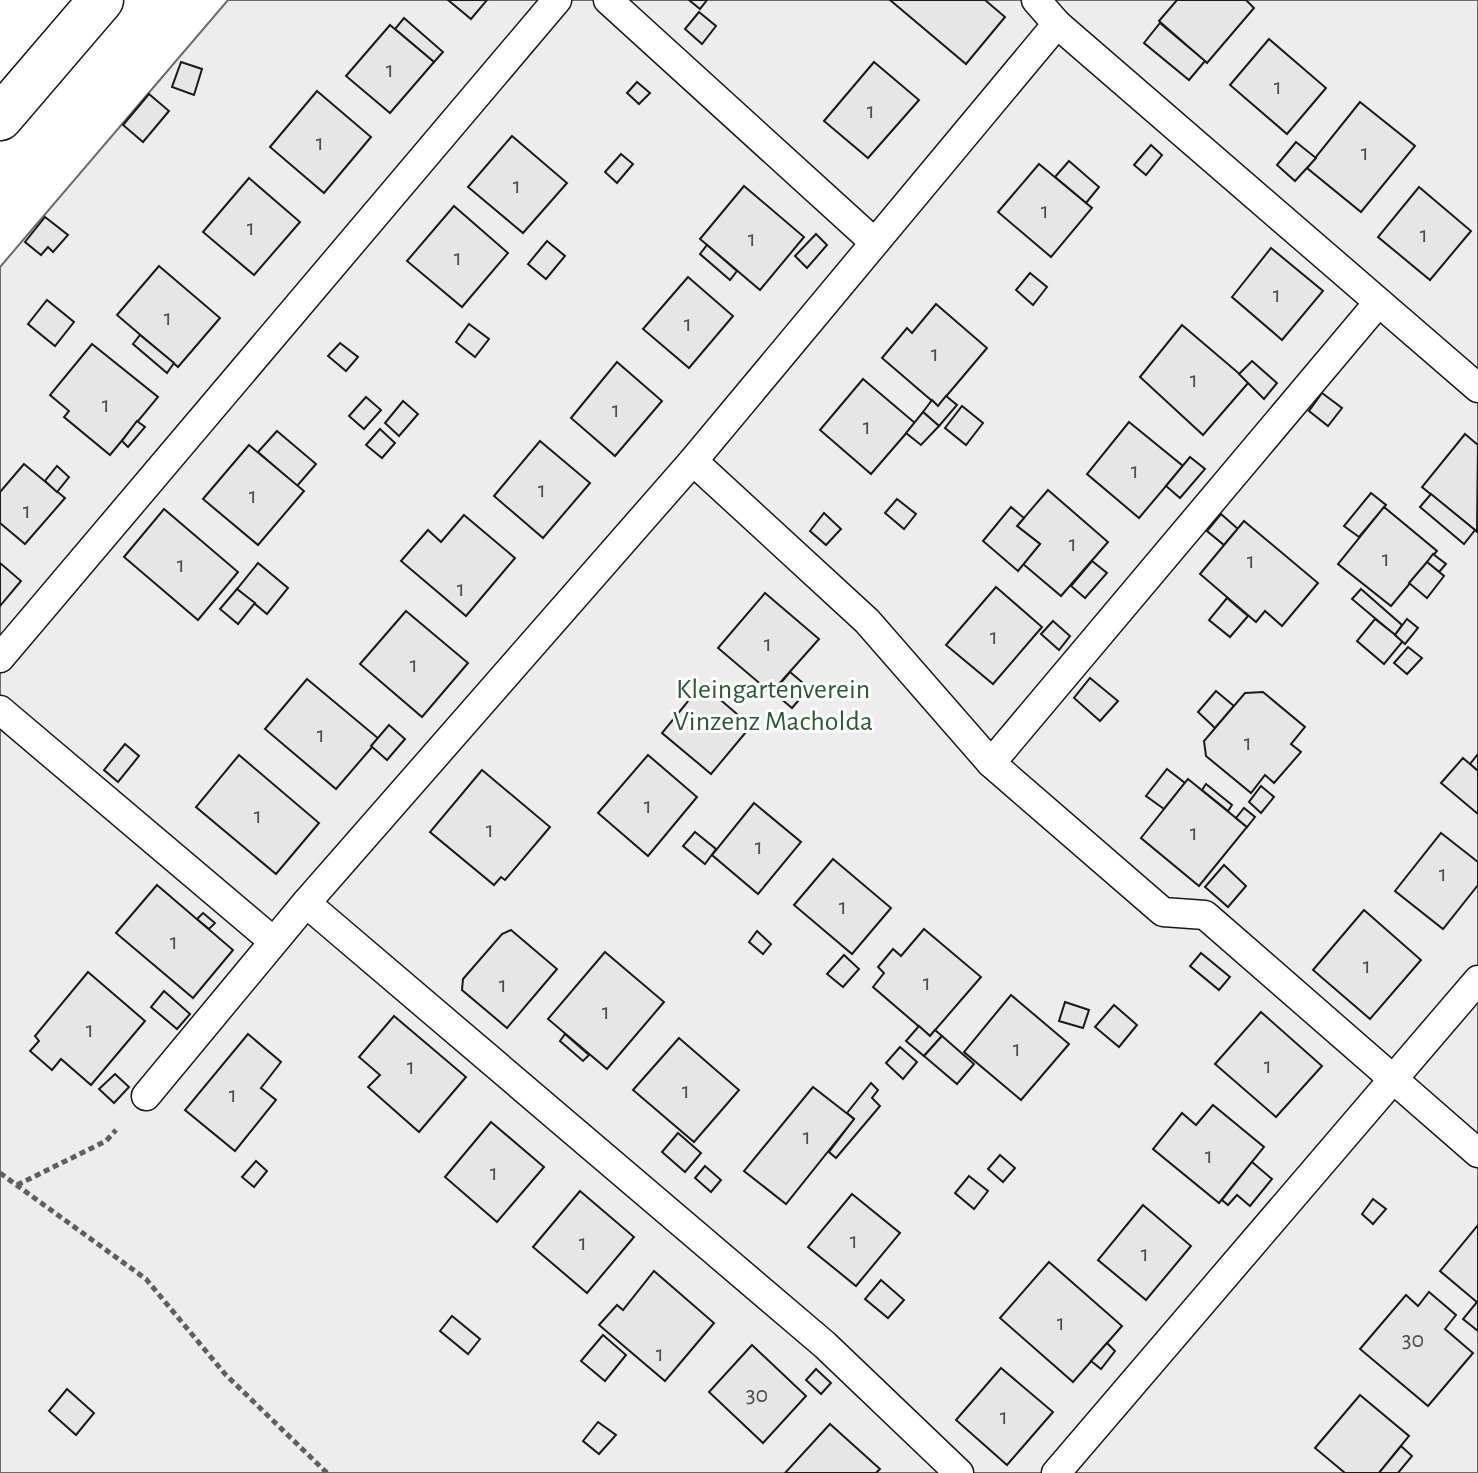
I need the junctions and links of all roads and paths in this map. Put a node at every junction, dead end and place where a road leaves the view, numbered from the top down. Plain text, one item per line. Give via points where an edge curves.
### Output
1 (101, 0) edge
2 (557, 0) edge
3 (608, 0) edge
4 (1036, 0) edge
5 (1057, 24) junction
6 (0, 118) edge
7 (874, 242) junction
8 (1378, 303) junction
9 (1478, 388) edge
10 (693, 461) junction
11 (0, 658) edge
12 (0, 710) edge
13 (991, 763) junction
14 (306, 903) junction
15 (273, 941) junction
16 (1478, 980) edge
17 (1392, 1080) junction
18 (146, 1096) joint
19 (1478, 1153) edge
20 (0, 1173) edge
21 (17, 1185) junction
22 (327, 1473) edge
23 (959, 1473) edge
24 (1056, 1473) edge

1 - 6 street
2 - 11 lane
3 - 7 lane
4 - 5 lane
5 - 7 lane
5 - 8 lane
7 - 10 lane
8 - 9 lane
8 - 13 lane
10 - 13 lane via 867,621
10 - 14 lane
12 - 15 lane
13 - 17 lane via 1163,912 1205,915
14 - 15 lane
14 - 23 lane via 825,1345
15 - 18 lane
16 - 17 lane
17 - 19 lane
17 - 24 lane
18 - 21 path via 106,1141
20 - 21 path
21 - 22 path via 146,1279 225,1374

